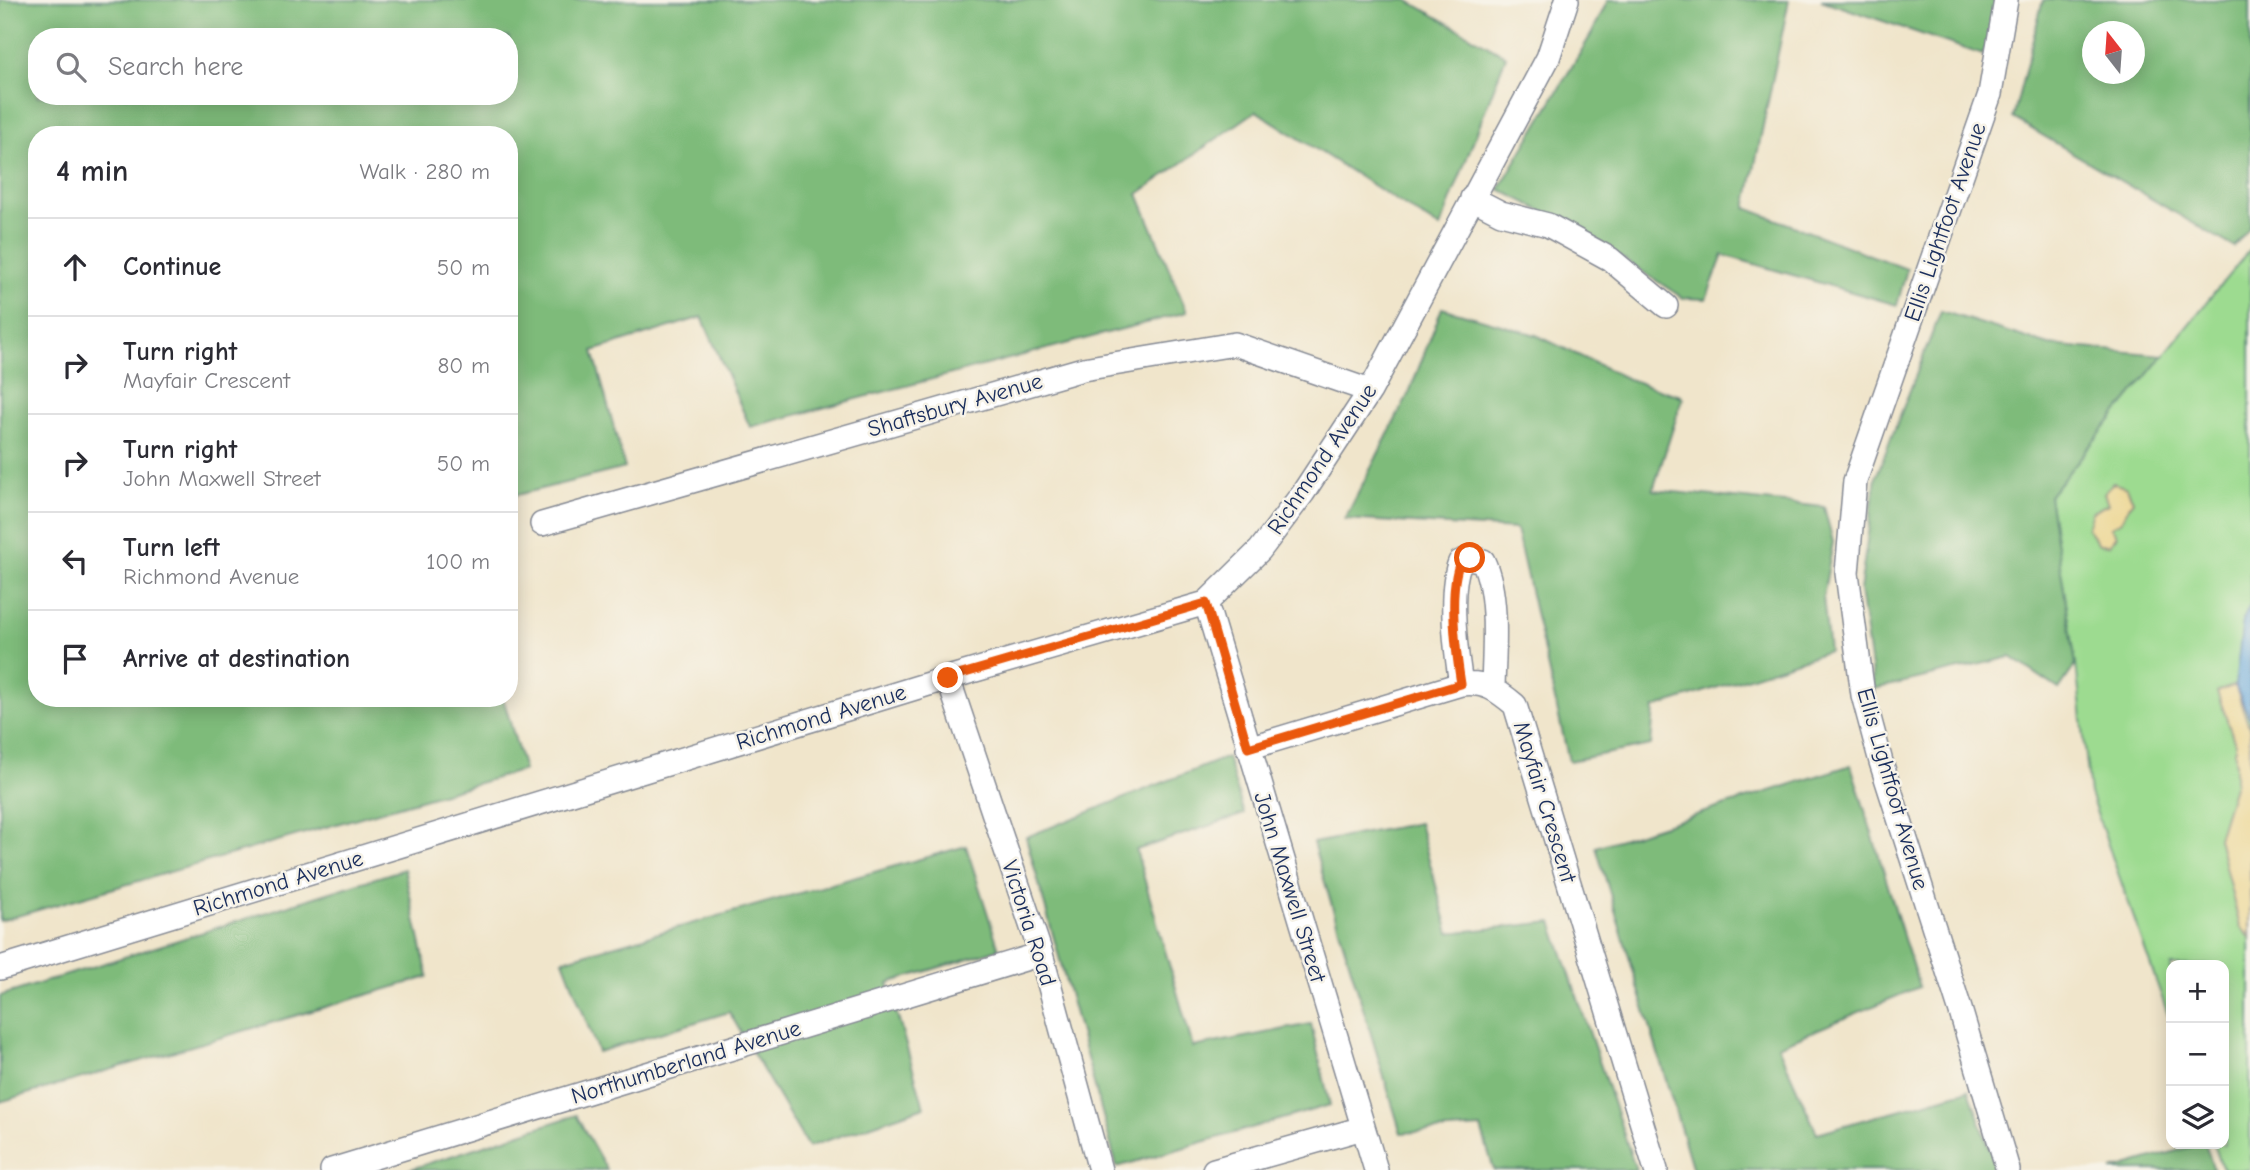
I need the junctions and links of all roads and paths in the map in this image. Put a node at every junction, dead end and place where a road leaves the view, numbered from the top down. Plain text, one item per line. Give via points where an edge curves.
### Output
1 (1567, 0) edge
2 (2006, 0) edge
3 (1472, 198) junction
4 (1666, 306) dead end
5 (1370, 391) junction
6 (542, 524) dead end
7 (1206, 603) junction
8 (948, 678) junction
9 (1461, 684) junction
10 (1493, 687) junction
11 (1248, 748) junction
12 (1041, 954) junction
13 (0, 968) edge
14 (1363, 1128) junction
15 (332, 1170) edge
16 (1100, 1170) edge
17 (1214, 1170) edge
18 (1376, 1170) edge
19 (1656, 1170) edge
20 (2008, 1170) edge

1 - 3 street, Richmond Avenue via 1548,58
2 - 20 street, Ellis Lightfoot Avenue via 1990,94 1856,481 1847,573 1863,695 1881,762
3 - 4 street via 1502,214 1548,225 1610,259
3 - 5 street, Richmond Avenue
5 - 6 street, Shaftsbury Avenue via 1235,344 1083,369
5 - 7 street, Richmond Avenue via 1260,550
7 - 8 street, Richmond Avenue
7 - 11 street, John Maxwell Street
8 - 12 street, Victoria Road
8 - 13 street, Richmond Avenue
9 - 10 street
9 - 10 street via 1455,574 1460,562 1470,558 1483,561 1489,575
9 - 11 street
10 - 19 street, Mayfair Crescent via 1515,705
11 - 14 street, John Maxwell Street
12 - 15 street, Northumberland Avenue
12 - 16 street, Victoria Road
14 - 17 street
14 - 18 street, John Maxwell Street

